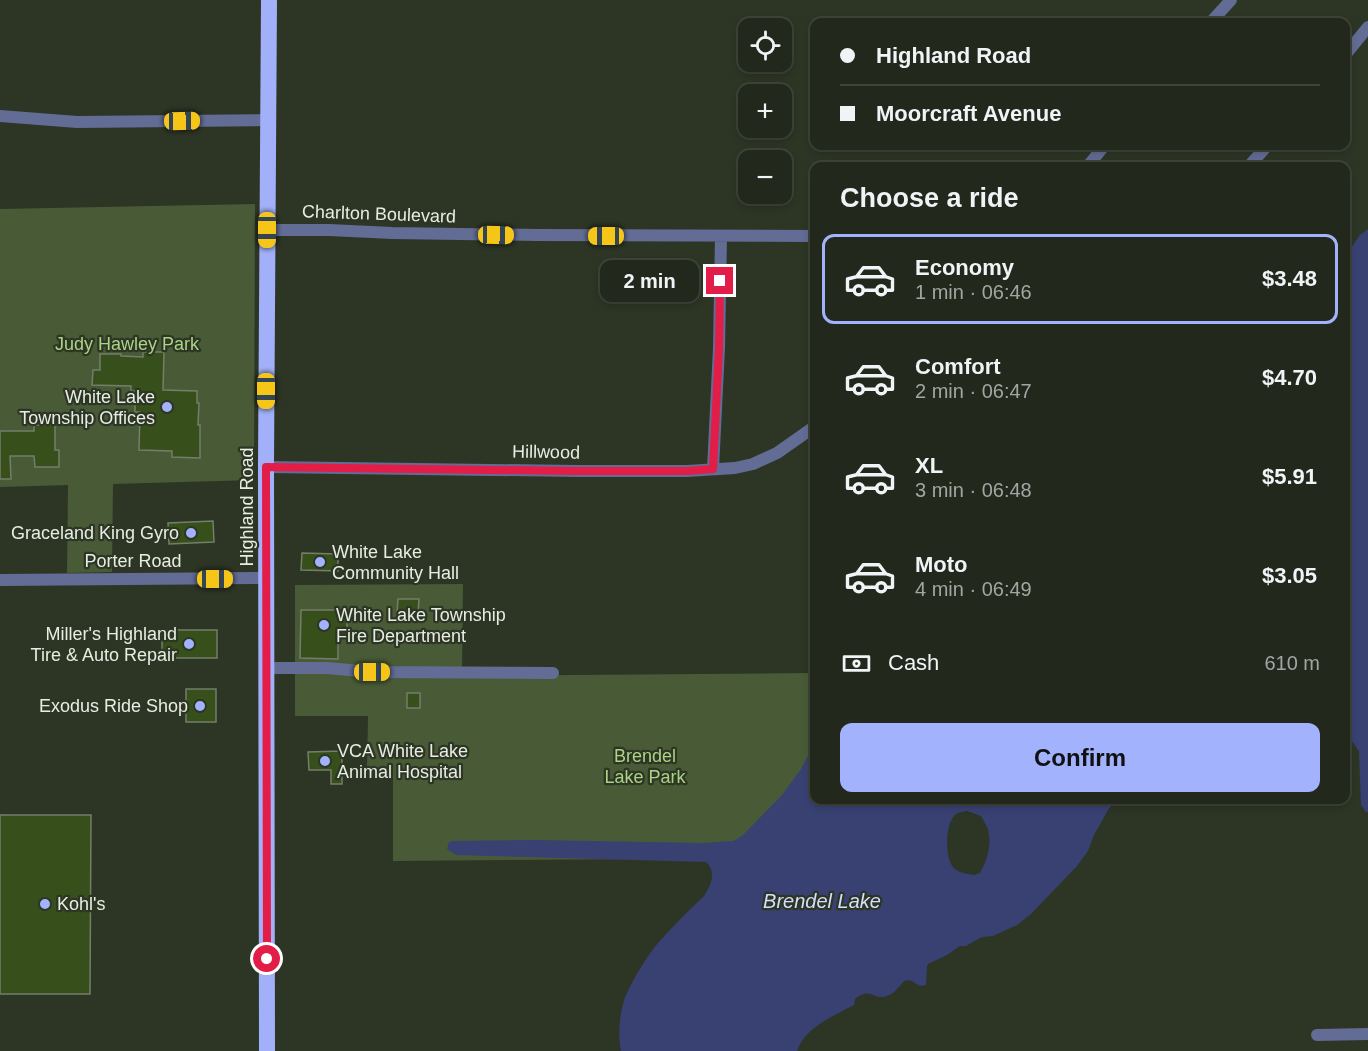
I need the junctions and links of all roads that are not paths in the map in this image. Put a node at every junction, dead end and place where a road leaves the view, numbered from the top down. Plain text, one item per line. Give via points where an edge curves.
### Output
1 (269, 0) edge
2 (1231, 0) edge
3 (1215, 18) edge
4 (1368, 27) edge
5 (1350, 49) edge
6 (0, 116) edge
7 (268, 120) junction
8 (1101, 150) edge
9 (1264, 150) edge
10 (1091, 162) edge
11 (1253, 162) edge
12 (267, 230) junction
13 (721, 236) junction
14 (810, 236) edge
15 (810, 430) edge
16 (266, 467) junction
17 (713, 469) junction
18 (266, 578) junction
19 (0, 580) edge
20 (266, 668) junction
21 (553, 673) dead end
22 (1368, 1034) edge
23 (1317, 1035) dead end
24 (267, 1051) edge

1 - 7 highway, Highland Road
2 - 3 street
4 - 5 street
6 - 7 street via 77,122
7 - 12 highway, Highland Road
8 - 10 street
9 - 11 street
12 - 13 street, Charlton Boulevard
12 - 16 highway, Highland Road
13 - 14 street, Charlton Boulevard
13 - 17 street
15 - 17 street, Hillwood via 753,464
16 - 17 street, Hillwood
16 - 18 highway, Highland Road
18 - 19 street, Porter Road
18 - 20 highway, Highland Road
20 - 21 street
20 - 24 highway, Highland Road
22 - 23 street

